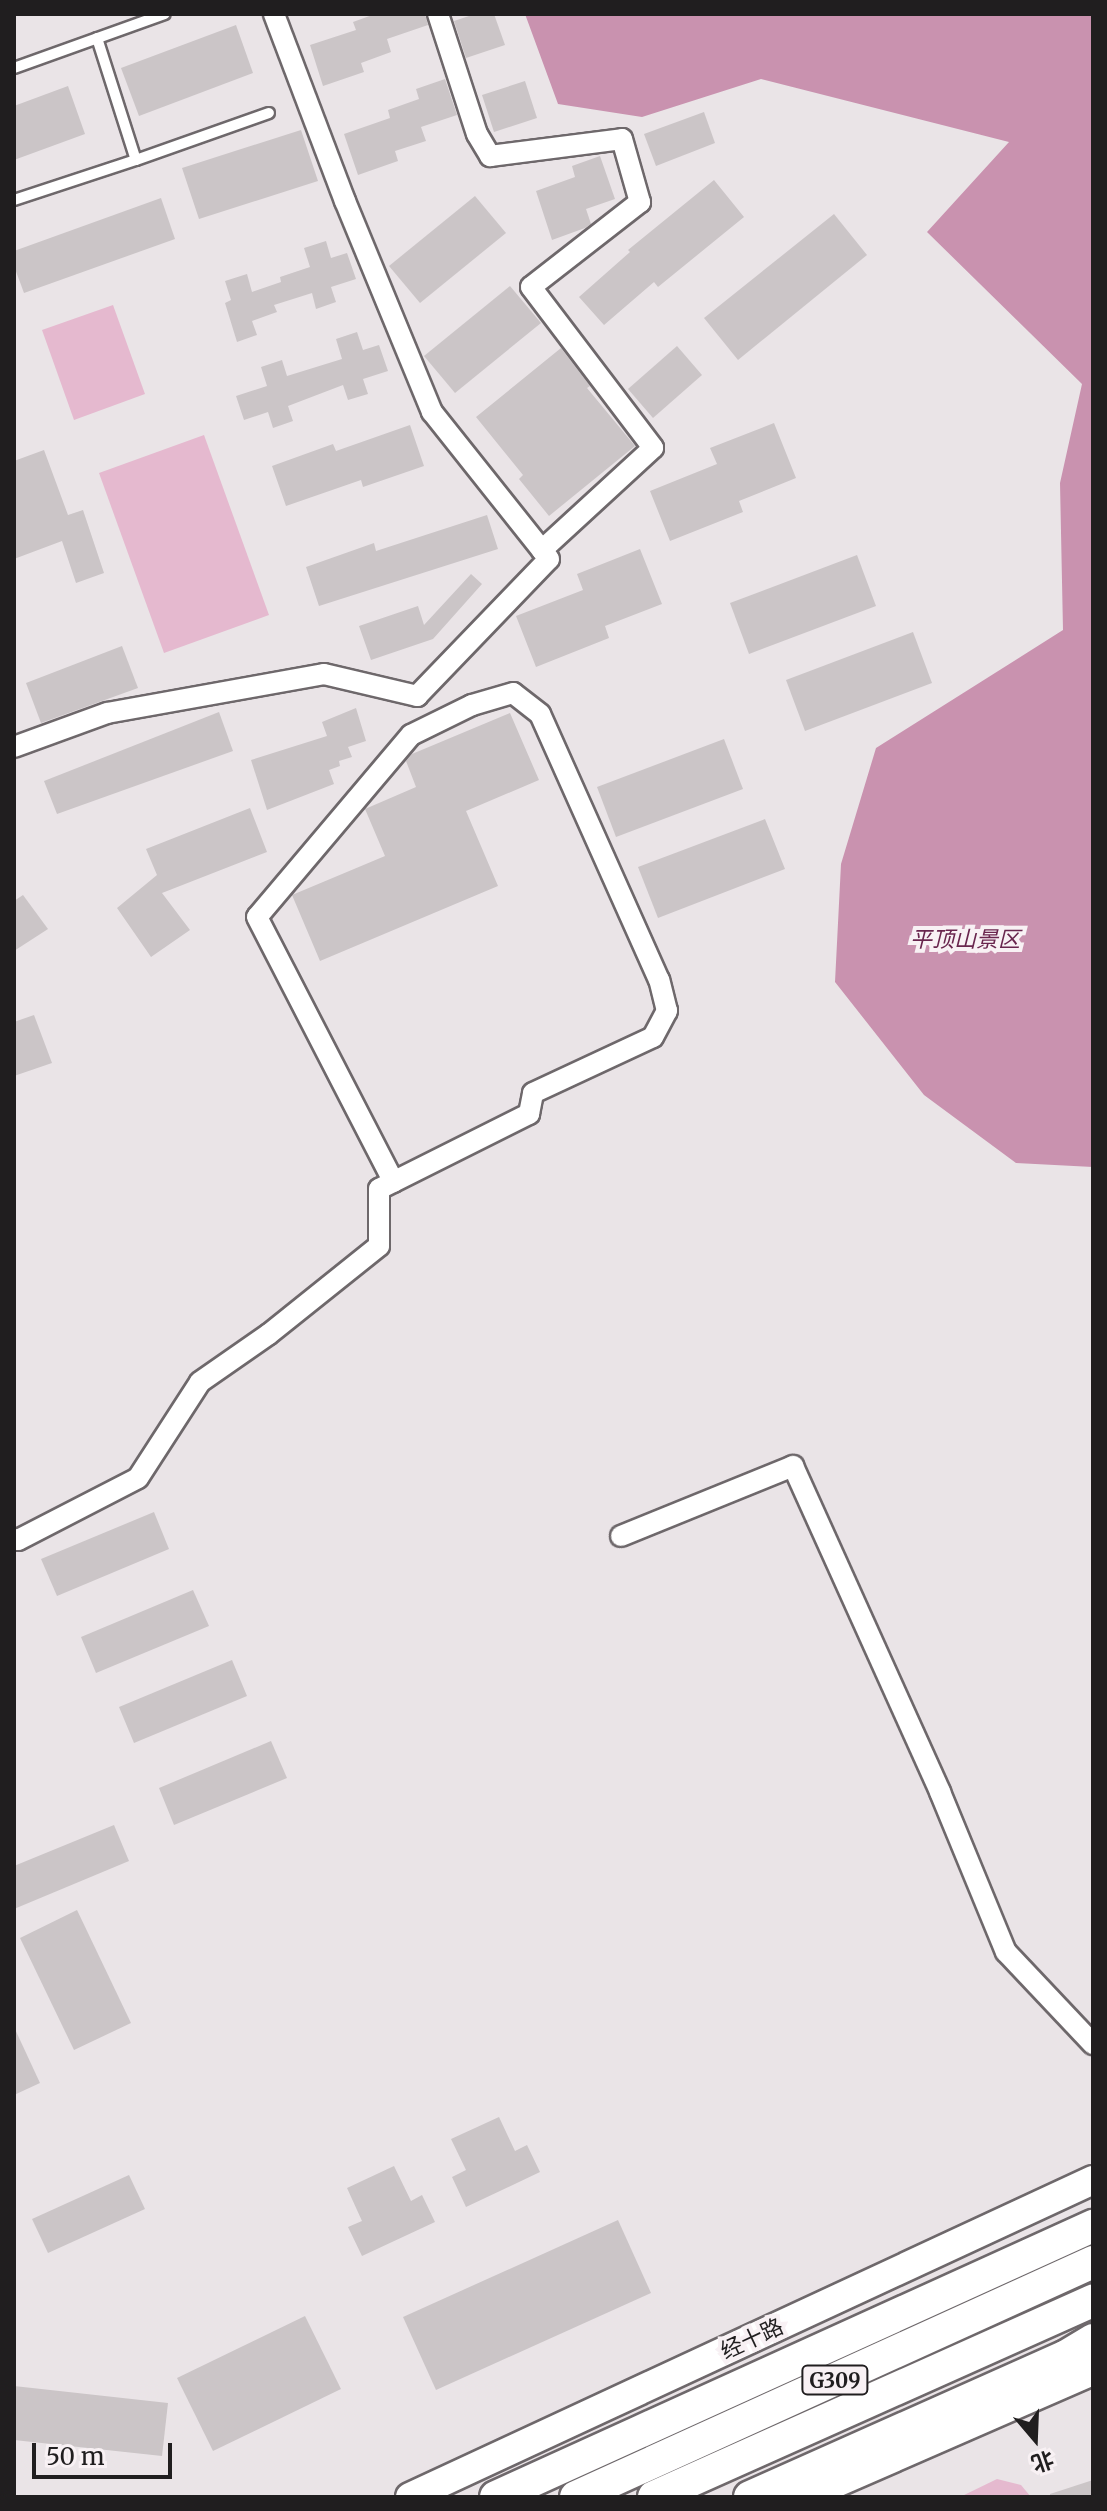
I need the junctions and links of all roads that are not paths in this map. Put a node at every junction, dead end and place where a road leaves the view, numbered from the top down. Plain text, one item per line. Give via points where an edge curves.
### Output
1 (165, 14) edge
2 (274, 14) edge
3 (438, 14) edge
4 (97, 38) junction
5 (14, 68) edge
6 (269, 113) dead end
7 (136, 160) junction
8 (14, 200) edge
9 (542, 550) junction
10 (14, 747) edge
11 (394, 1182) junction
12 (621, 1536) dead end
13 (14, 1539) edge
14 (1093, 2044) edge
15 (1093, 2180) edge
16 (1093, 2226) edge
17 (1093, 2262) edge
18 (1093, 2301) edge
19 (1093, 2340) edge
20 (1093, 2371) edge
21 (410, 2497) edge
22 (496, 2497) edge
23 (576, 2497) edge
24 (654, 2497) edge
25 (750, 2497) edge
26 (804, 2497) edge

1 - 4 lane
2 - 9 street via 432,412
3 - 9 street via 477,134 490,156 622,139 640,202 531,287 653,448
4 - 5 lane
4 - 7 lane
6 - 7 lane
7 - 8 lane
9 - 10 street via 549,559 417,696 324,674 107,713
11 - 11 street via 529,1114 533,1093 653,1037 667,1011 659,980 540,714 513,693 472,705 411,735 257,917
11 - 13 street via 379,1189 379,1246 200,1382 138,1478
12 - 14 street via 793,1466 1006,1952
15 - 21 main road, 经十路
16 - 22 highway
17 - 23 highway, G309
18 - 24 highway, G309
19 - 25 highway
20 - 26 main road

